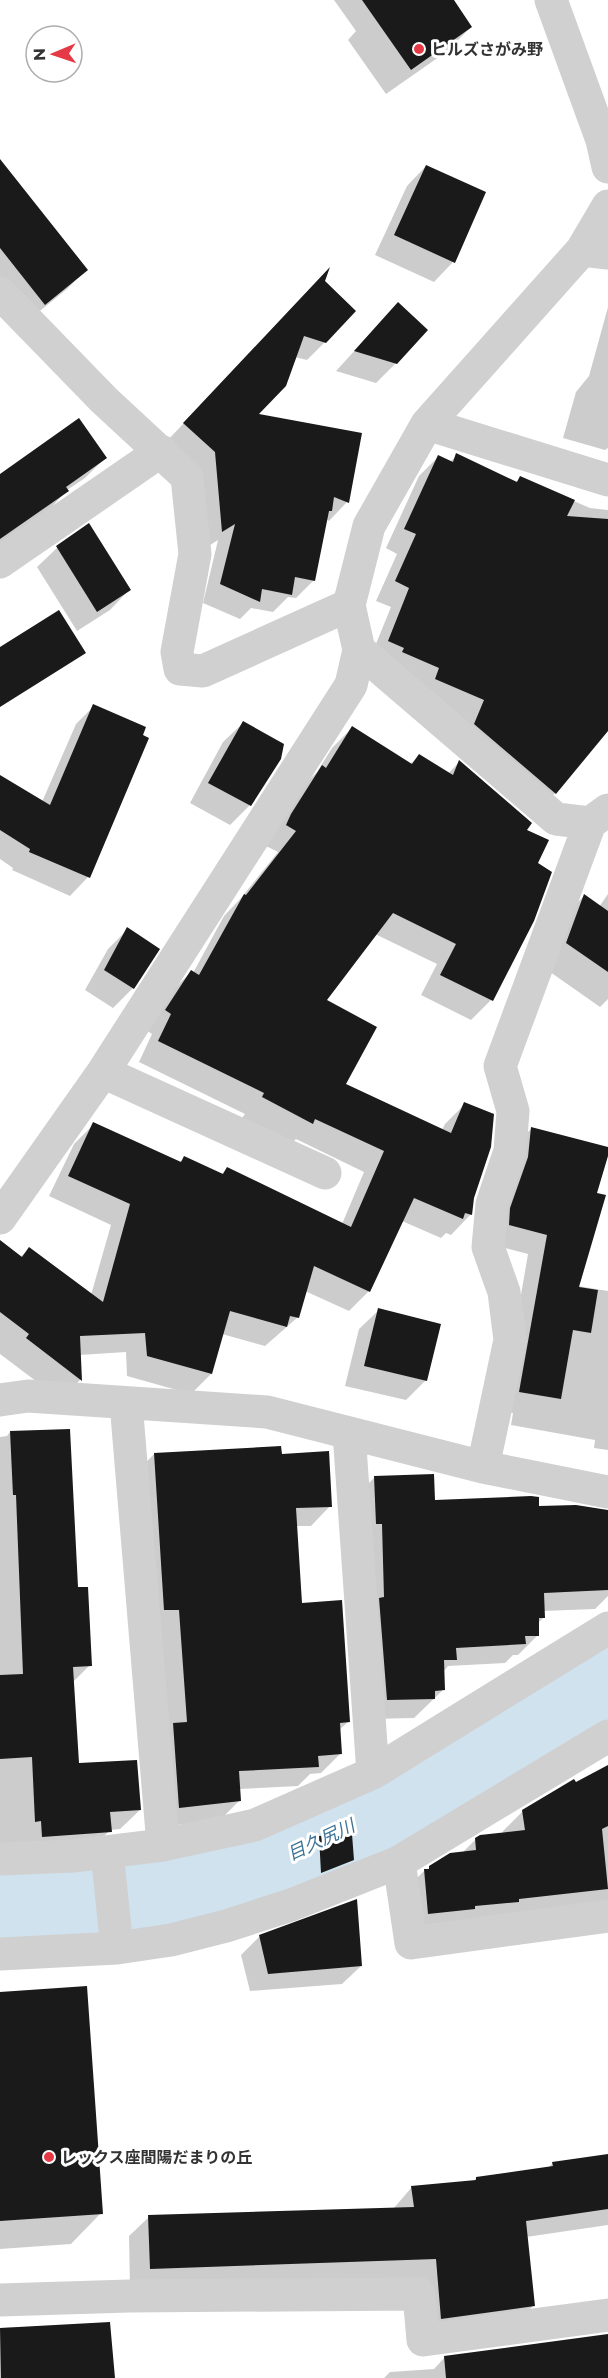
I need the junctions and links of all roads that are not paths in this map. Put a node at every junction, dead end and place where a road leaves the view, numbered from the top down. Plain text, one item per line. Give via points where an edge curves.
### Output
1 (551, 0) edge
2 (608, 167) edge
3 (608, 206) edge
4 (595, 251) edge
5 (0, 293) edge
6 (427, 424) junction
7 (161, 451) junction
8 (608, 480) edge
9 (0, 562) edge
10 (349, 605) junction
11 (359, 650) junction
12 (599, 816) edge
13 (103, 1072) junction
14 (326, 1173) dead end
15 (0, 1218) edge
16 (0, 1400) edge
17 (126, 1403) junction
18 (349, 1433) junction
19 (483, 1467) junction
20 (608, 1492) edge
21 (608, 1628) edge
22 (608, 1736) edge
23 (373, 1773) junction
24 (163, 1845) junction
25 (0, 1859) edge
26 (108, 1862) junction
27 (399, 1862) junction
28 (608, 1916) edge
29 (117, 1938) junction
30 (0, 1954) edge
31 (0, 2300) edge
32 (608, 2314) edge

1 - 2 street via 602,140
3 - 4 street
4 - 6 street
5 - 7 street via 104,400
6 - 8 street
6 - 10 street via 369,526
7 - 9 street
7 - 10 street via 187,477 195,554 177,652 180,669 203,671
10 - 11 street
11 - 12 street via 556,819
11 - 13 street via 351,685
12 - 19 street via 500,1066 513,1111 510,1151 492,1204 488,1247 504,1292 510,1340
13 - 14 street
13 - 15 street
16 - 17 street via 28,1396
17 - 18 street via 267,1412
17 - 24 street
18 - 19 street
18 - 23 street
19 - 20 street
21 - 23 street
22 - 27 street
23 - 24 street via 255,1825
24 - 26 street
25 - 26 street
26 - 29 street
27 - 28 street via 411,1943
27 - 29 street via 226,1926 171,1940
29 - 30 street
31 - 32 street via 419,2295 423,2340

